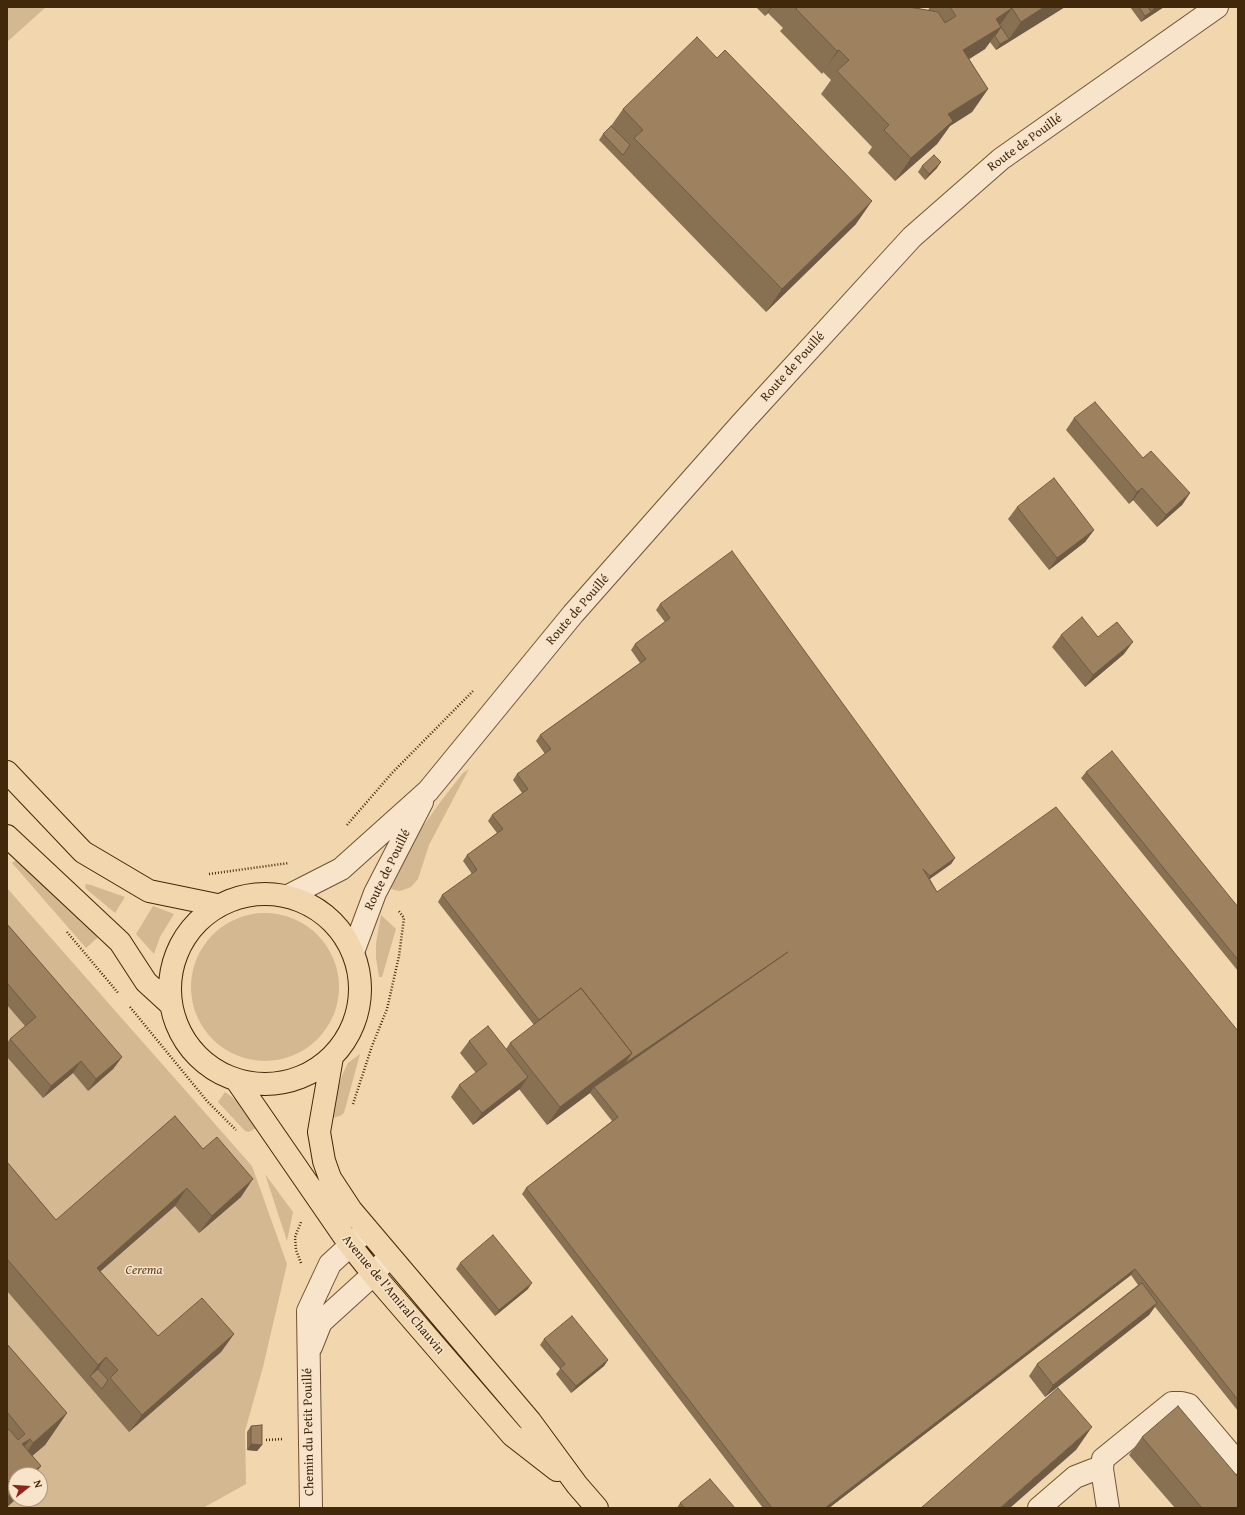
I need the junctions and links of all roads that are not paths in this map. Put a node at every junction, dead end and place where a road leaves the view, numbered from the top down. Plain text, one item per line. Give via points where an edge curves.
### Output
1 (1217, 7) edge
2 (7, 772) edge
3 (428, 790) junction
4 (7, 836) edge
5 (288, 896) junction
6 (217, 906) junction
7 (353, 952) junction
8 (170, 1004) junction
9 (332, 1057) junction
10 (237, 1081) junction
11 (368, 1230) junction
12 (350, 1245) junction
13 (389, 1257) junction
14 (373, 1274) junction
15 (308, 1355) junction
16 (1238, 1463) edge
17 (1102, 1469) junction
18 (577, 1485) junction
19 (311, 1508) edge
20 (597, 1508) edge
21 (1039, 1508) edge
22 (1108, 1508) edge

1 - 3 street, Route de Pouillé via 1001,159 912,237 573,614
2 - 6 main road via 82,852 149,891
3 - 5 street, Route de Pouillé via 341,869
3 - 7 street, Route de Pouillé via 375,893
4 - 8 main road via 120,942 146,982
5 - 6 main road via 264,893 240,896
5 - 7 main road via 315,908 332,922
6 - 8 main road via 195,923 178,947 170,975
7 - 9 main road via 360,979 359,1008 349,1034
8 - 10 main road via 178,1029 192,1052 212,1070
9 - 10 main road via 312,1072 288,1082 262,1085
9 - 11 main road, Avenue de l'Amiral Chauvin via 319,1132 320,1143 330,1178
10 - 12 main road, Avenue de l'Amiral Chauvin
11 - 12 street, Chemin du Petit Pouillé
11 - 13 main road, Avenue de l'Amiral Chauvin
12 - 14 main road, Avenue de l'Amiral Chauvin
12 - 15 street, Chemin du Petit Pouillé via 330,1264 308,1311
13 - 14 street, Chemin du Petit Pouillé
13 - 18 main road, Avenue de l'Amiral Chauvin via 530,1421
14 - 15 street, Chemin du Petit Pouillé via 321,1322
14 - 18 main road, Avenue de l'Amiral Chauvin via 512,1435
15 - 19 street, Chemin du Petit Pouillé
16 - 17 street via 1194,1410 1181,1402 1165,1407 1103,1459
17 - 21 street via 1075,1477
17 - 22 street
18 - 20 main road, Avenue de l'Amiral Chauvin

